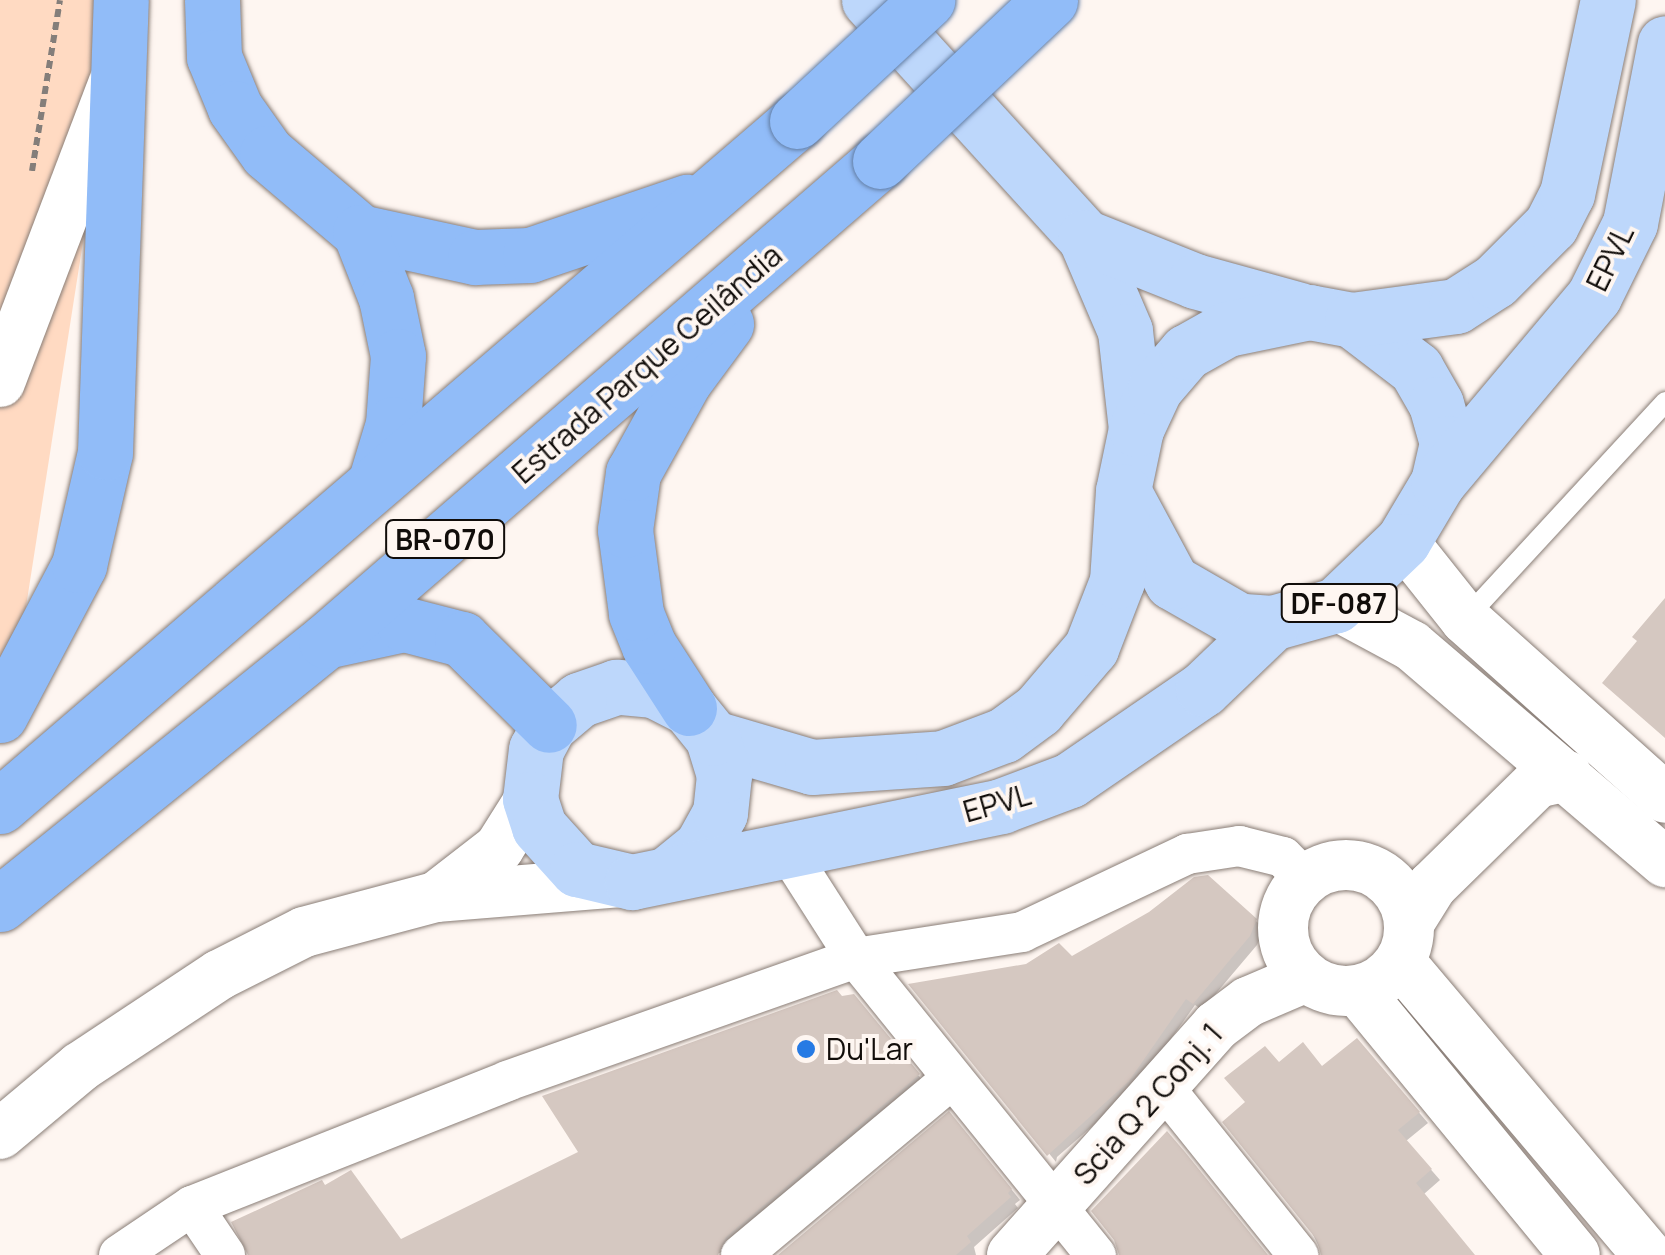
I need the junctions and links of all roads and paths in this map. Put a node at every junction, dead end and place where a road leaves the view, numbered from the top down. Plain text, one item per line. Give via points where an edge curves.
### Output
1 (60, 0) edge
2 (121, 0) edge
3 (132, 0) edge
4 (212, 0) edge
5 (870, 0) edge
6 (927, 0) edge
7 (1050, 0) edge
8 (1608, 0) edge
9 (1665, 42) edge
10 (115, 80) junction
11 (31, 179) dead end
12 (722, 189) junction
13 (360, 232) junction
14 (1085, 236) junction
15 (785, 245) junction
16 (1331, 316) junction
17 (0, 382) edge
18 (1665, 402) edge
19 (1136, 429) junction
20 (376, 480) junction
21 (1438, 482) junction
22 (1123, 491) junction
23 (1402, 542) junction
24 (1336, 605) junction
25 (1464, 620) junction
26 (1272, 623) junction
27 (326, 641) junction
28 (0, 715) edge
29 (701, 723) junction
30 (550, 725) junction
31 (1523, 739) junction
32 (1567, 776) junction
33 (1665, 798) edge
34 (530, 799) junction
35 (0, 806) edge
36 (787, 850) junction
37 (1665, 862) edge
38 (651, 876) junction
39 (1305, 879) junction
40 (436, 896) junction
41 (0, 904) edge
42 (1403, 922) junction
43 (856, 958) junction
44 (1304, 978) junction
45 (1359, 992) junction
46 (950, 1080) junction
47 (1162, 1086) junction
48 (0, 1134) edge
49 (1056, 1205) junction
50 (192, 1206) junction
51 (119, 1255) edge
52 (225, 1255) edge
53 (741, 1255) edge
54 (1012, 1255) edge
55 (1096, 1255) edge
56 (1298, 1255) edge
57 (1575, 1255) edge
58 (1648, 1255) edge

1 - 11 path
2 - 10 highway
3 - 10 highway
4 - 13 highway via 214,57 235,108 266,152
5 - 14 main road, DF-087
6 - 12 highway, BR-070, bridge
7 - 15 highway, Estrada Parque Ceilândia / BR-070, bridge
8 - 16 main road via 1568,194 1552,225 1495,281 1456,306
9 - 21 main road, EPVL via 1630,223 1594,296
10 - 17 street
10 - 28 highway via 105,452 80,565
12 - 13 highway via 530,255 475,257
12 - 20 highway, BR-070
13 - 20 highway via 386,298 398,356 393,424
14 - 16 main road, DF-087 via 1195,282
14 - 19 main road, DF-087 via 1125,331
15 - 27 highway, Estrada Parque Ceilândia / BR-070
15 - 29 highway via 684,380 633,473 625,530 636,613 649,646
16 - 19 main road, DF-087 via 1226,329 1186,352 1154,388
16 - 21 main road, DF-087 via 1416,368 1447,442
18 - 25 lane
19 - 22 main road, DF-087
20 - 35 highway, BR-070
21 - 23 main road, DF-087
22 - 26 main road, DF-087 via 1172,582 1240,622
22 - 29 main road, EPVL via 1118,581 1091,648 1038,710 1004,735 943,758 812,767
23 - 24 main road, DF-087
23 - 25 street
24 - 26 main road, DF-087
24 - 31 street via 1412,646
25 - 33 street
26 - 36 main road, EPVL via 1203,689 1070,780 1001,806
27 - 30 highway via 404,624 462,639
27 - 41 highway, Estrada Parque Ceilândia / BR-070
29 - 30 main road via 654,690 616,687 579,700
29 - 38 main road via 724,775 720,813 701,847
30 - 34 main road via 536,749
31 - 32 street
31 - 42 street via 1524,770 1420,872
32 - 37 street
32 - 42 street via 1537,783
34 - 38 main road via 538,827 577,869
34 - 40 street via 499,848
36 - 38 main road, EPVL
36 - 43 street
38 - 40 street
39 - 42 street via 1334,864 1357,864
39 - 43 street via 1283,857 1240,846 1187,854 1022,932
39 - 44 street via 1282,917 1292,965
40 - 48 street via 304,932 218,975 80,1068
42 - 45 street
42 - 58 street
43 - 46 street
43 - 50 street via 507,1081
44 - 45 street via 1320,988
44 - 47 street, Scia Q 2 Conj. 1 via 1248,1002 1216,1026
45 - 57 street
46 - 49 street
46 - 53 street
47 - 49 street, Scia Q 2 Conj. 1
47 - 56 street
49 - 54 street, Scia Q 2 Conj. 1
49 - 55 street
50 - 51 street
50 - 52 street

